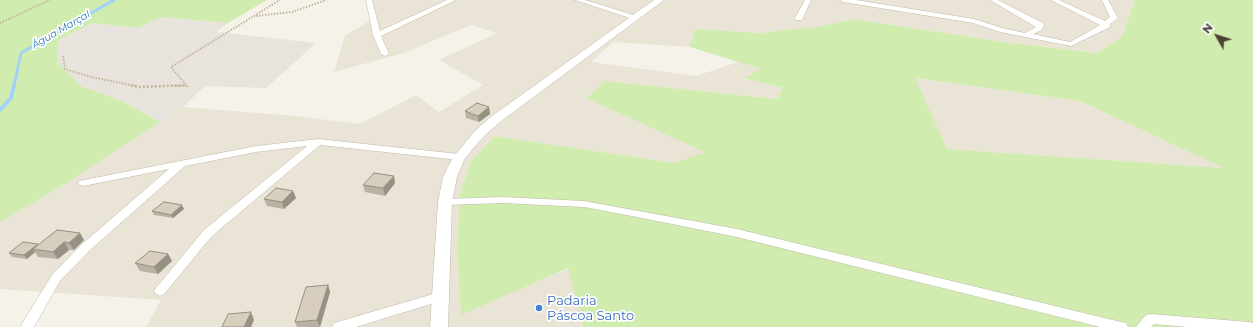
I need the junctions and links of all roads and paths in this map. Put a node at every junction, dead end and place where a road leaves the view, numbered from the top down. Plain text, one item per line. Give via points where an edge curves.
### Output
1 (50, 0) edge
2 (280, 0) edge
3 (326, 0) edge
4 (369, 0) edge
5 (453, 0) edge
6 (578, 0) edge
7 (660, 0) edge
8 (808, 0) edge
9 (843, 0) edge
10 (993, 0) edge
11 (1054, 0) edge
12 (1105, 0) edge
13 (253, 16) junction
14 (636, 17) junction
15 (799, 18) dead end
16 (0, 23) edge
17 (1107, 25) junction
18 (1027, 35) junction
19 (377, 36) junction
20 (385, 54) dead end
21 (63, 56) dead end
22 (318, 142) junction
23 (459, 158) junction
24 (181, 164) junction
25 (83, 183) dead end
26 (445, 202) junction
27 (160, 291) dead end
28 (440, 297) junction
29 (26, 327) edge
30 (339, 327) edge
31 (439, 327) edge
32 (1121, 327) edge
33 (1143, 327) edge
34 (1249, 327) edge

1 - 16 path
2 - 13 path
3 - 13 path via 292,12
4 - 19 street
5 - 19 street
6 - 14 street
7 - 14 street
8 - 15 street
9 - 18 street via 974,21 1000,30
10 - 18 street via 1040,25
11 - 17 street
12 - 17 street via 1114,18
13 - 21 path via 171,67 187,86 139,87 91,77 65,69
14 - 23 street via 496,119
17 - 18 street via 1071,44
19 - 20 street
22 - 23 street
22 - 24 street via 256,149
22 - 27 street via 208,233
23 - 26 street via 450,177
24 - 25 street
24 - 29 street via 85,248 56,278
26 - 28 street
26 - 32 street via 503,200 584,204 637,213 768,240
28 - 30 street
28 - 31 street
33 - 34 street via 1151,319

